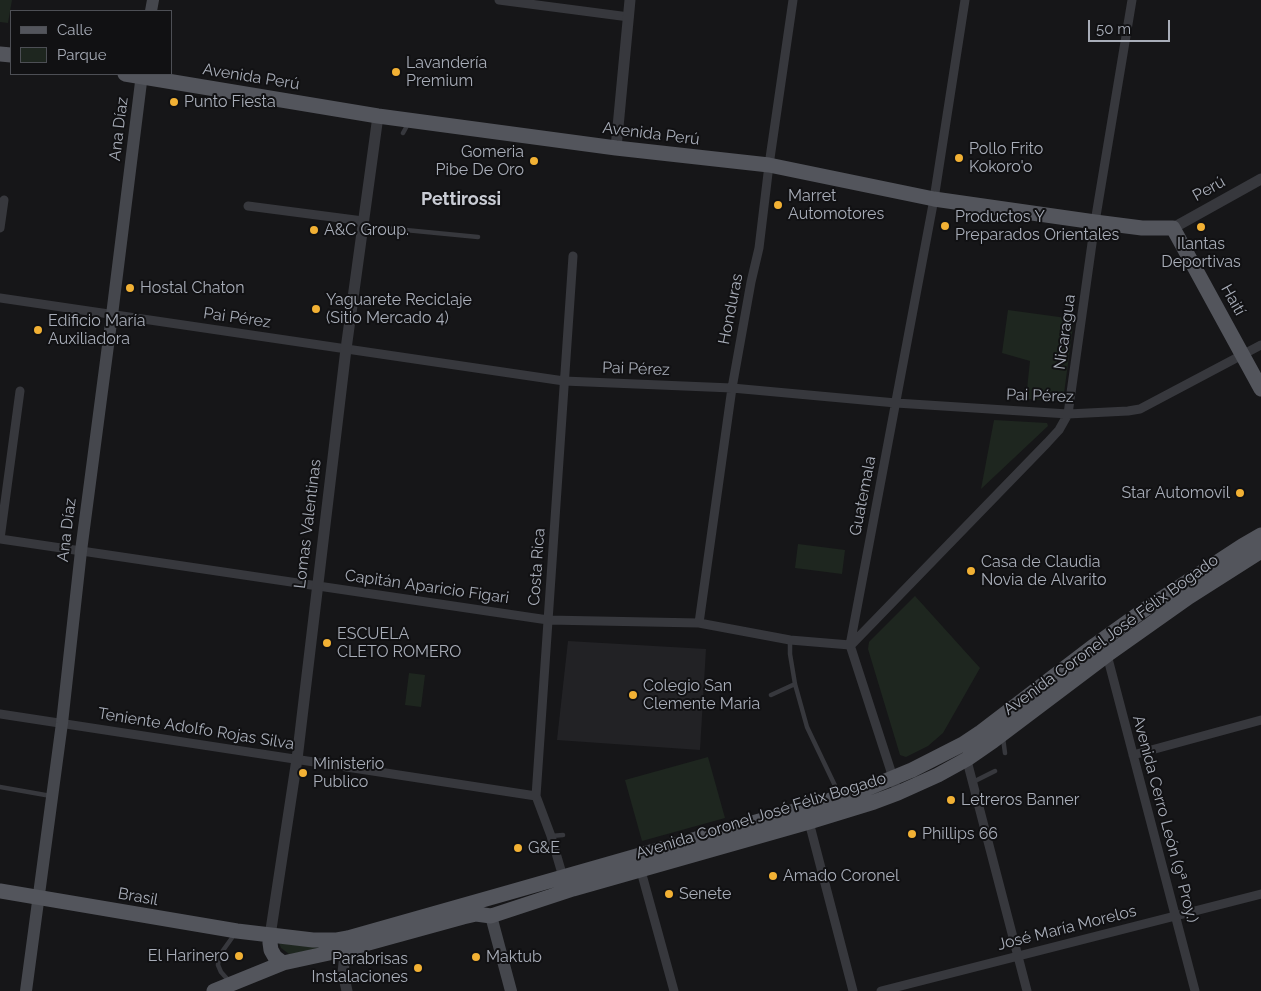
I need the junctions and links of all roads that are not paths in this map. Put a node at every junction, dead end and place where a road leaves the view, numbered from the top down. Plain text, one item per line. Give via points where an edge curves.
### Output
1 (499, 0) edge
2 (630, 0) edge
3 (793, 0) edge
4 (965, 0) edge
5 (1132, 0) edge
6 (628, 17) junction
7 (142, 75) edge
8 (378, 116) junction
9 (616, 148) junction
10 (769, 165) junction
11 (1261, 178) edge
12 (4, 200) dead end
13 (934, 200) junction
14 (248, 206) dead end
15 (1095, 222) junction
16 (363, 223) junction
17 (0, 228) edge
18 (1173, 228) junction
19 (478, 237) dead end
20 (573, 256) dead end
21 (0, 298) edge
22 (112, 315) junction
23 (1261, 346) edge
24 (346, 349) junction
25 (1243, 355) junction
26 (564, 381) junction
27 (732, 388) junction
28 (1261, 389) edge
29 (20, 391) dead end
30 (896, 403) junction
31 (1068, 414) junction
32 (1261, 535) edge
33 (0, 539) edge
34 (81, 551) junction
35 (1261, 552) edge
36 (317, 586) junction
37 (548, 620) junction
38 (699, 623) junction
39 (790, 640) junction
40 (850, 645) junction
41 (1107, 655) junction
42 (795, 684) junction
43 (771, 695) dead end
44 (0, 714) edge
45 (1261, 720) edge
46 (62, 724) junction
47 (1002, 734) junction
48 (963, 744) junction
49 (1005, 753) dead end
50 (1133, 755) junction
51 (297, 759) junction
52 (966, 759) junction
53 (995, 771) dead end
54 (972, 782) junction
55 (896, 786) junction
56 (0, 787) edge
57 (53, 796) junction
58 (536, 796) junction
59 (840, 797) junction
60 (809, 822) junction
61 (563, 835) dead end
62 (551, 836) junction
63 (641, 871) junction
64 (563, 877) junction
65 (0, 891) edge
66 (507, 893) junction
67 (1261, 894) edge
68 (39, 897) junction
69 (490, 916) junction
70 (1175, 916) junction
71 (236, 932) junction
72 (270, 936) junction
73 (372, 943) junction
74 (1018, 956) junction
75 (283, 963) junction
76 (231, 984) junction
77 (26, 991) edge
78 (214, 991) edge
79 (347, 991) edge
80 (511, 991) edge
81 (674, 991) edge
82 (852, 991) edge
83 (881, 991) edge
84 (1027, 991) edge
85 (1195, 991) edge

1 - 6 street
2 - 6 street
3 - 10 street, Honduras
4 - 13 street, Guatemala
5 - 15 street, Nicaragua
6 - 9 street
7 - 8 main road, Avenida Perú
7 - 22 main road, Ana Díaz
8 - 9 main road, Avenida Perú via 407,127
8 - 16 street, Lomas Valentinas via 377,156
9 - 10 main road, Avenida Perú
10 - 13 main road, Avenida Perú
10 - 27 street, Honduras via 759,248
11 - 18 street, Perú
12 - 17 street
13 - 15 main road, Avenida Perú
13 - 30 street, Guatemala
14 - 16 street
15 - 18 main road, Avenida Perú
15 - 31 street, Nicaragua
16 - 19 lane
16 - 24 street, Lomas Valentinas
18 - 25 main road, Haití
20 - 26 street, Costa Rica
21 - 22 street, Pai Pérez
22 - 24 street, Pai Pérez
22 - 34 main road, Ana Díaz
23 - 25 street, Pai Pérez
24 - 26 street, Pai Pérez
24 - 36 street, Lomas Valentinas
25 - 28 main road, Haití
25 - 31 street, Pai Pérez via 1140,409
26 - 27 street, Pai Pérez
26 - 37 street, Costa Rica
27 - 30 street, Pai Pérez
27 - 38 street, Honduras
29 - 33 street
30 - 31 street, Pai Pérez
30 - 40 street, Guatemala
31 - 40 street, Nicaragua via 1048,443
32 - 48 main road, Avenida Coronel José Félix Bogado via 1144,610
33 - 34 street, Capitán Aparicio Figari
34 - 36 street, Capitán Aparicio Figari
34 - 46 main road, Ana Díaz
35 - 41 main road, Avenida Coronel José Félix Bogado via 1189,597
36 - 37 street, Capitán Aparicio Figari
36 - 51 street, Lomas Valentinas
37 - 38 street, Capitán Aparicio Figari
37 - 58 street, Costa Rica
38 - 39 street, Capitán Aparicio Figari
39 - 40 street, Capitán Aparicio Figari
39 - 42 lane
40 - 55 street, Guatemala
41 - 47 main road, Avenida Coronel José Félix Bogado
41 - 50 street, Avenida Cerro León (9ª Proy.)
42 - 43 lane
42 - 59 lane via 807,727
44 - 46 street, Teniente Adolfo Rojas Silva
45 - 50 street
46 - 51 street, Teniente Adolfo Rojas Silva
46 - 57 main road, Ana Díaz
47 - 49 lane
47 - 52 main road, Avenida Coronel José Félix Bogado
48 - 52 street
48 - 55 main road, Avenida Coronel José Félix Bogado
50 - 70 street, Avenida Cerro León (9ª Proy.)
51 - 58 street, Teniente Adolfo Rojas Silva
51 - 72 street, Lomas Valentinas
52 - 54 street
52 - 55 main road, Avenida Coronel José Félix Bogado via 938,775
53 - 54 lane
54 - 74 street
55 - 59 main road, Avenida Coronel José Félix Bogado via 866,789
55 - 60 main road, Avenida Coronel José Félix Bogado via 874,802
56 - 57 lane
57 - 68 main road, Ana Díaz
58 - 62 street, Costa Rica
59 - 64 main road, Avenida Coronel José Félix Bogado
60 - 63 main road, Avenida Coronel José Félix Bogado
60 - 82 street
61 - 62 lane
62 - 64 street, Costa Rica
63 - 69 main road, Avenida Coronel José Félix Bogado
63 - 81 street
64 - 66 main road, Avenida Coronel José Félix Bogado
65 - 68 main road, Brasil
66 - 69 main road
66 - 72 main road, Avenida Coronel José Félix Bogado via 337,940
67 - 70 street, José María Morelos
68 - 71 main road, Brasil
68 - 77 main road, Ana Díaz
69 - 73 main road, Avenida Coronel José Félix Bogado via 476,914
69 - 80 main road
70 - 74 street, José María Morelos
70 - 85 street, Avenida Cerro León (9ª Proy.)
71 - 72 main road, Brasil
71 - 76 lane via 219,956 218,965
72 - 75 main road via 271,950
73 - 75 main road, Avenida Coronel José Félix Bogado
73 - 79 street via 346,957 343,973
74 - 83 street, José María Morelos
74 - 84 street
75 - 76 main road, Avenida Coronel José Félix Bogado
76 - 78 main road, Avenida Coronel José Félix Bogado

